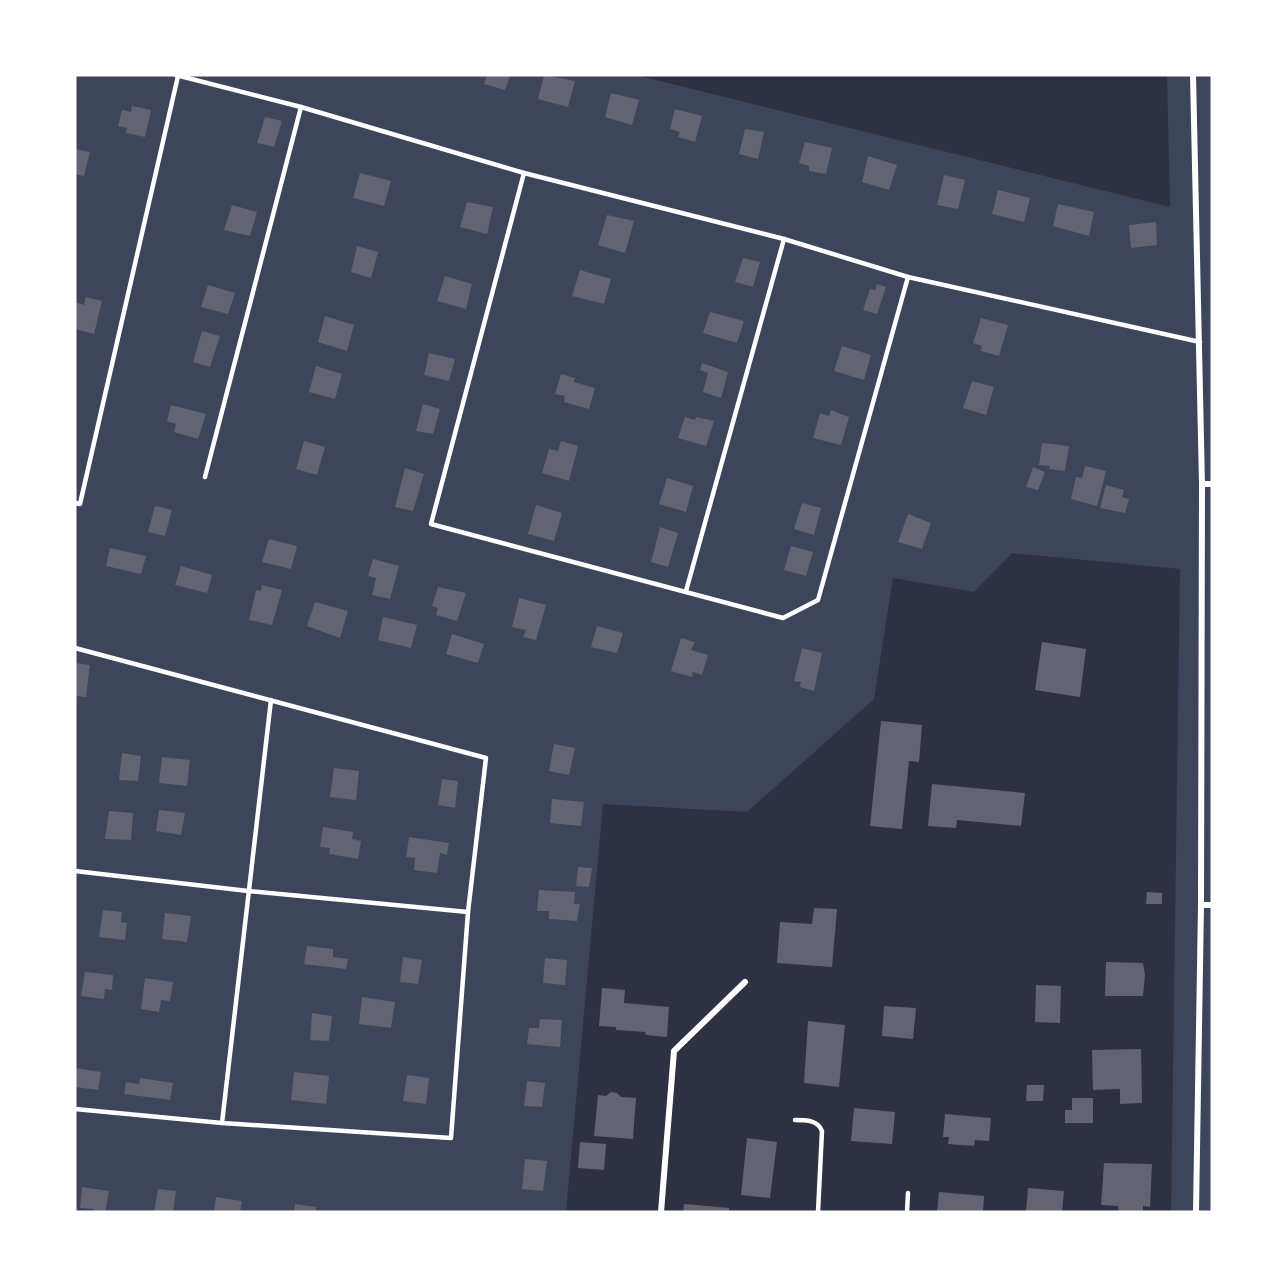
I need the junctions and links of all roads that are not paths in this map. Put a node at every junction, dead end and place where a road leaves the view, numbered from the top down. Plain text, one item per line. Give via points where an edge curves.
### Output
1 (177, 75) edge
2 (1193, 75) edge
3 (302, 107) junction
4 (524, 173) junction
5 (784, 239) junction
6 (908, 277) junction
7 (1200, 342) junction
8 (206, 477) dead end
9 (1202, 484) junction
10 (1212, 484) edge
11 (75, 503) edge
12 (686, 591) junction
13 (75, 648) edge
14 (271, 700) junction
15 (75, 871) edge
16 (248, 891) junction
17 (1201, 905) junction
18 (1212, 905) edge
19 (468, 912) junction
20 (745, 982) dead end
21 (75, 1109) edge
22 (795, 1120) dead end
23 (222, 1123) junction
24 (908, 1193) dead end
25 (661, 1212) edge
26 (818, 1212) edge
27 (907, 1212) edge
28 (1196, 1212) edge

1 - 3 lane
1 - 11 lane via 80,504
2 - 7 street
3 - 4 lane
3 - 8 lane
4 - 5 lane
4 - 12 lane via 430,524
5 - 6 lane
5 - 12 lane
6 - 7 lane
6 - 12 lane via 818,600 783,618
7 - 9 street
9 - 10 street
9 - 17 street
13 - 14 lane
14 - 16 lane
14 - 19 lane via 486,758
15 - 16 lane
16 - 19 lane
16 - 23 lane
17 - 18 street
17 - 28 street
19 - 23 lane via 451,1138
20 - 25 street via 674,1051
21 - 23 lane
22 - 26 lane via 816,1123 822,1131
24 - 27 lane

